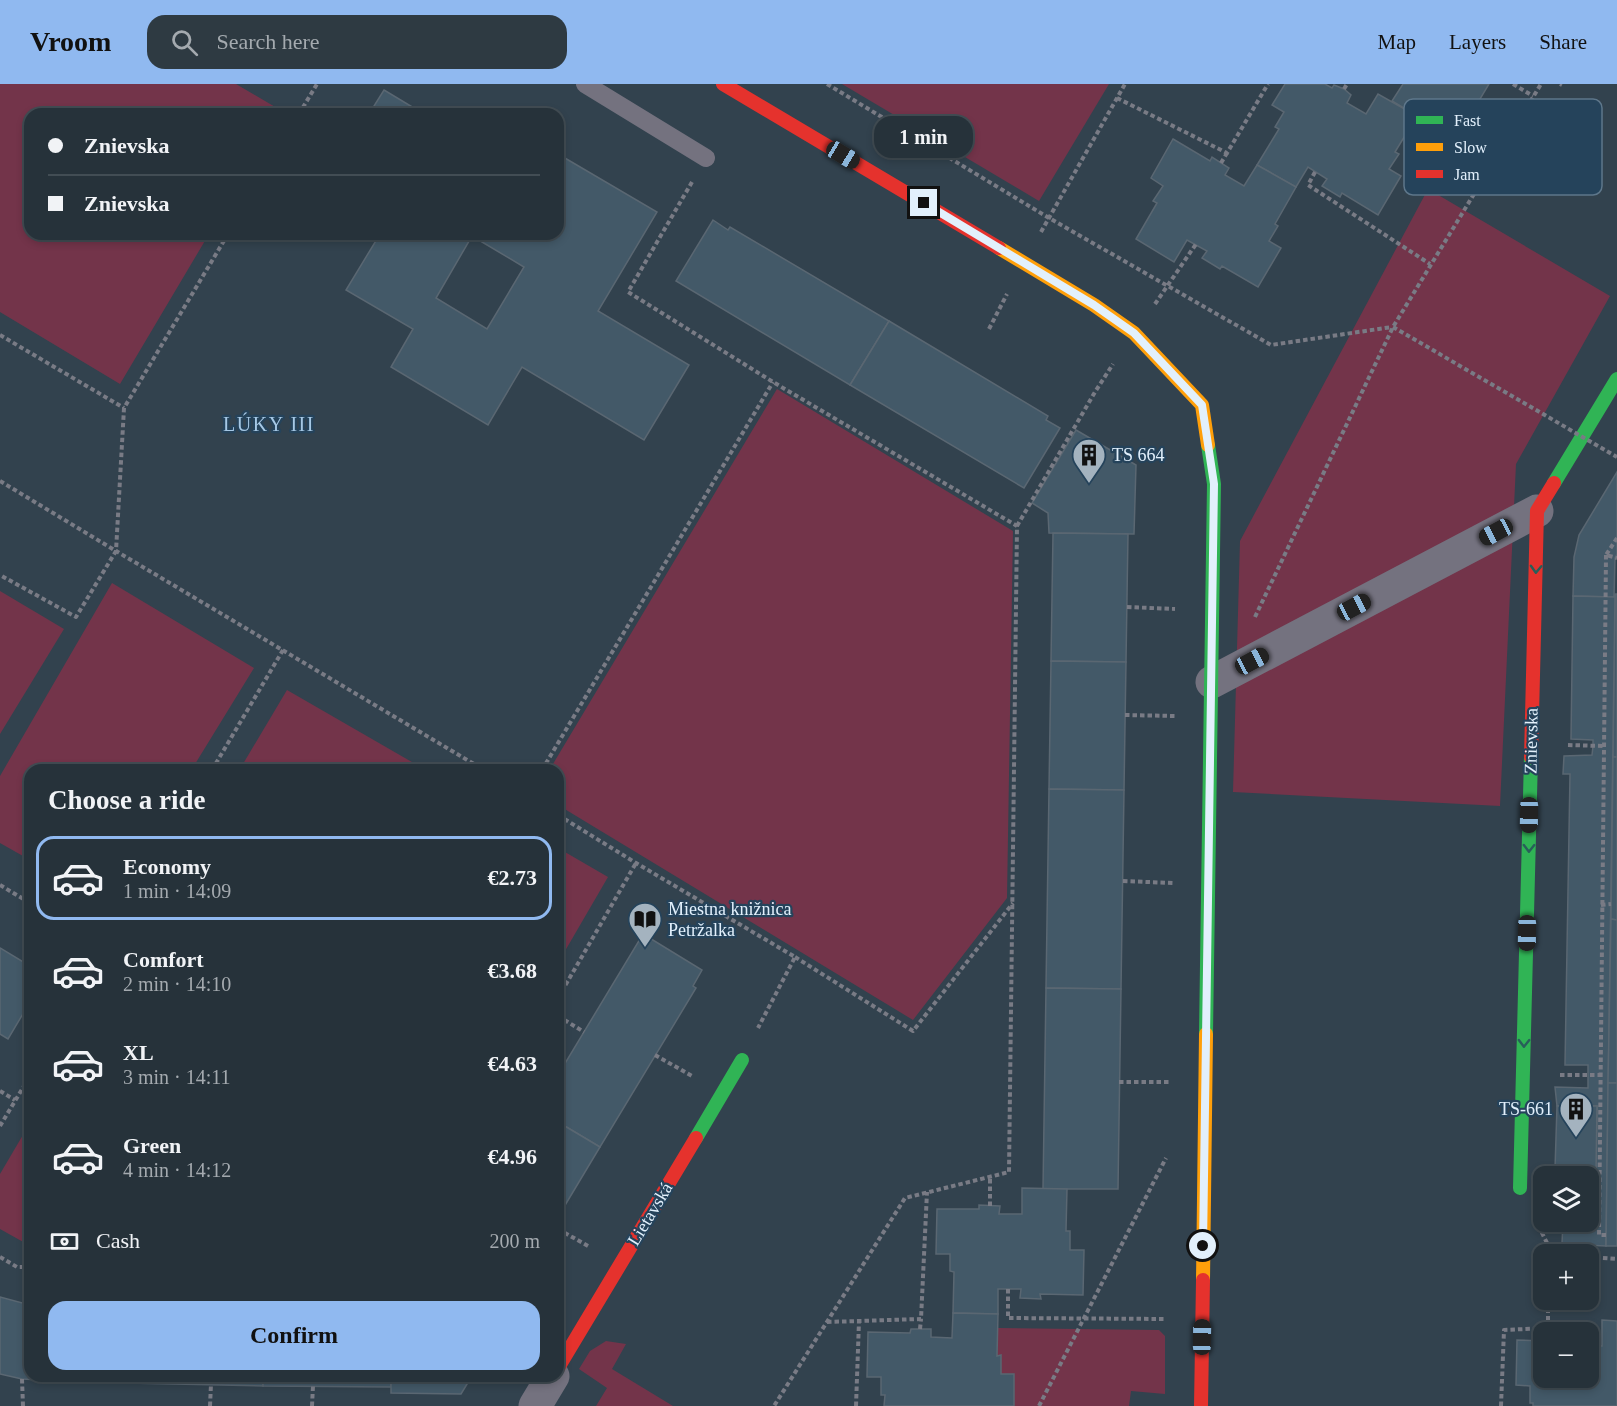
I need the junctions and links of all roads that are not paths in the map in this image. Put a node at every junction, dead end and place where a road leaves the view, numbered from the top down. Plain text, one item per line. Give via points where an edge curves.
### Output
1 (585, 84) edge
2 (723, 84) edge
3 (706, 158) road end
4 (1617, 379) edge
5 (1537, 511) junction
6 (1212, 682) junction
7 (742, 1060) road end
8 (1520, 1188) dead end
9 (564, 1358) edge
10 (549, 1382) edge
11 (535, 1406) edge
12 (1201, 1406) edge

1 - 3 lane
2 - 6 street via 1094,305 1134,333 1202,405 1214,484
4 - 5 street, Znievska
5 - 6 street
5 -> 8 street, Znievska
6 - 12 street
7 - 9 street, Lietavská
10 - 11 street

